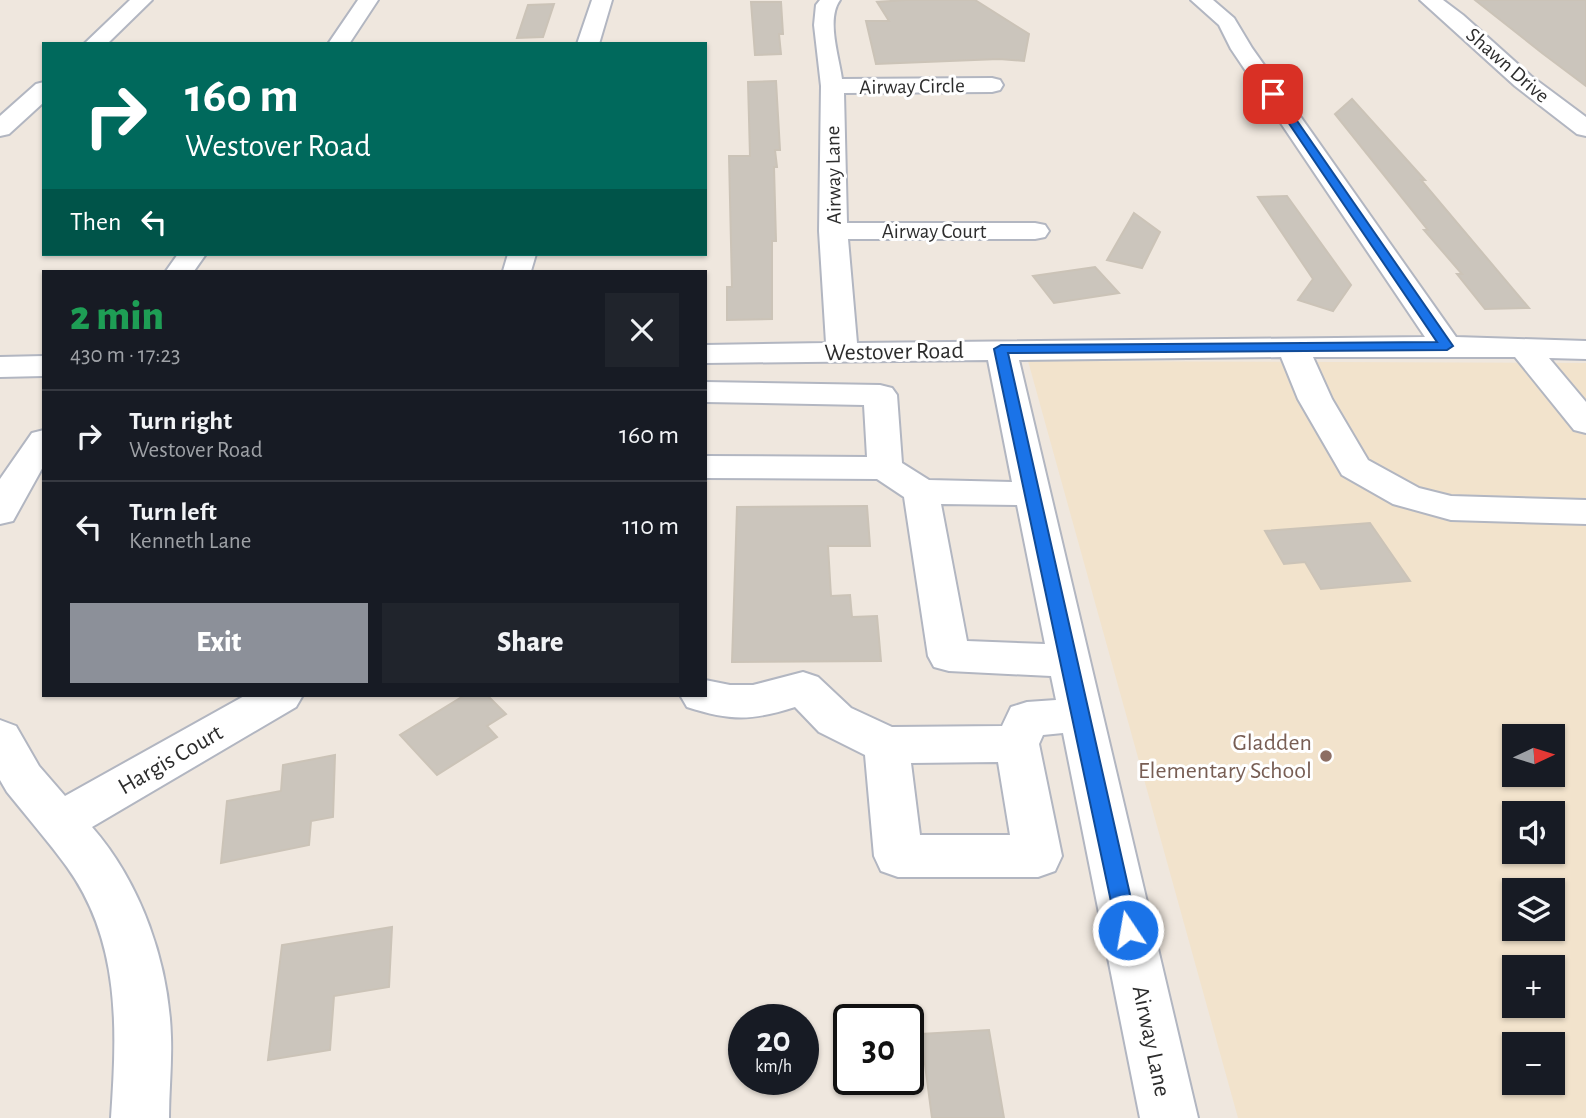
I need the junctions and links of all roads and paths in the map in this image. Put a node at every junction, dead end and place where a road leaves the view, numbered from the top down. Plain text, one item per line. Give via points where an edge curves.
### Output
1 (142, 0) edge
2 (368, 0) edge
3 (602, 0) edge
4 (830, 0) edge
5 (1201, 0) edge
6 (1430, 0) edge
7 (96, 42) edge
8 (339, 42) edge
9 (589, 42) edge
10 (992, 85) dead end
11 (832, 86) junction
12 (42, 91) edge
13 (0, 129) edge
14 (1586, 129) edge
15 (833, 231) junction
16 (1035, 231) dead end
17 (1447, 346) junction
18 (1293, 347) junction
19 (1523, 347) junction
20 (1001, 349) junction
21 (1586, 351) edge
22 (842, 352) junction
23 (707, 354) edge
24 (42, 366) edge
25 (0, 367) edge
26 (707, 392) edge
27 (1586, 423) edge
28 (42, 443) edge
29 (707, 467) edge
30 (885, 468) junction
31 (920, 492) junction
32 (1032, 494) junction
33 (0, 512) edge
34 (1586, 512) edge
35 (1069, 661) junction
36 (278, 697) edge
37 (707, 697) edge
38 (1081, 715) junction
39 (0, 738) edge
40 (1017, 744) junction
41 (887, 745) junction
42 (59, 823) junction
43 (140, 1118) edge
44 (1169, 1118) edge

1 - 7 street
2 - 8 street
3 - 9 street
4 - 11 street, Airway Lane via 824,25
5 - 17 street via 1227,22
6 - 14 street, Shawn Drive
10 - 11 street, Airway Circle
11 - 15 street, Airway Lane
12 - 13 street
15 - 16 street, Airway Court
15 - 22 street, Airway Lane
17 - 18 street, Westover Road
17 - 19 street, Westover Road
18 - 20 street, Westover Road
18 - 34 street via 1315,399 1355,467 1406,496 1451,508
19 - 21 street, Westover Road
19 - 27 street
20 - 22 street, Westover Road
20 - 32 street, Airway Lane
22 - 23 street, Westover Road
24 - 25 street
26 - 30 street via 880,395
28 - 33 street
29 - 30 street
30 - 31 street
31 - 32 street
31 - 35 street via 949,656
32 - 35 street, Airway Lane
35 - 38 street, Airway Lane
36 - 42 street, Hargis Court
37 - 41 street via 729,704 754,703 803,688 835,720
38 - 40 street via 1027,719
38 - 44 street, Airway Lane
39 - 42 street via 23,779
40 - 41 street
40 - 41 street via 1038,856 898,856
42 - 43 street via 85,853 115,903 135,963 144,1035

